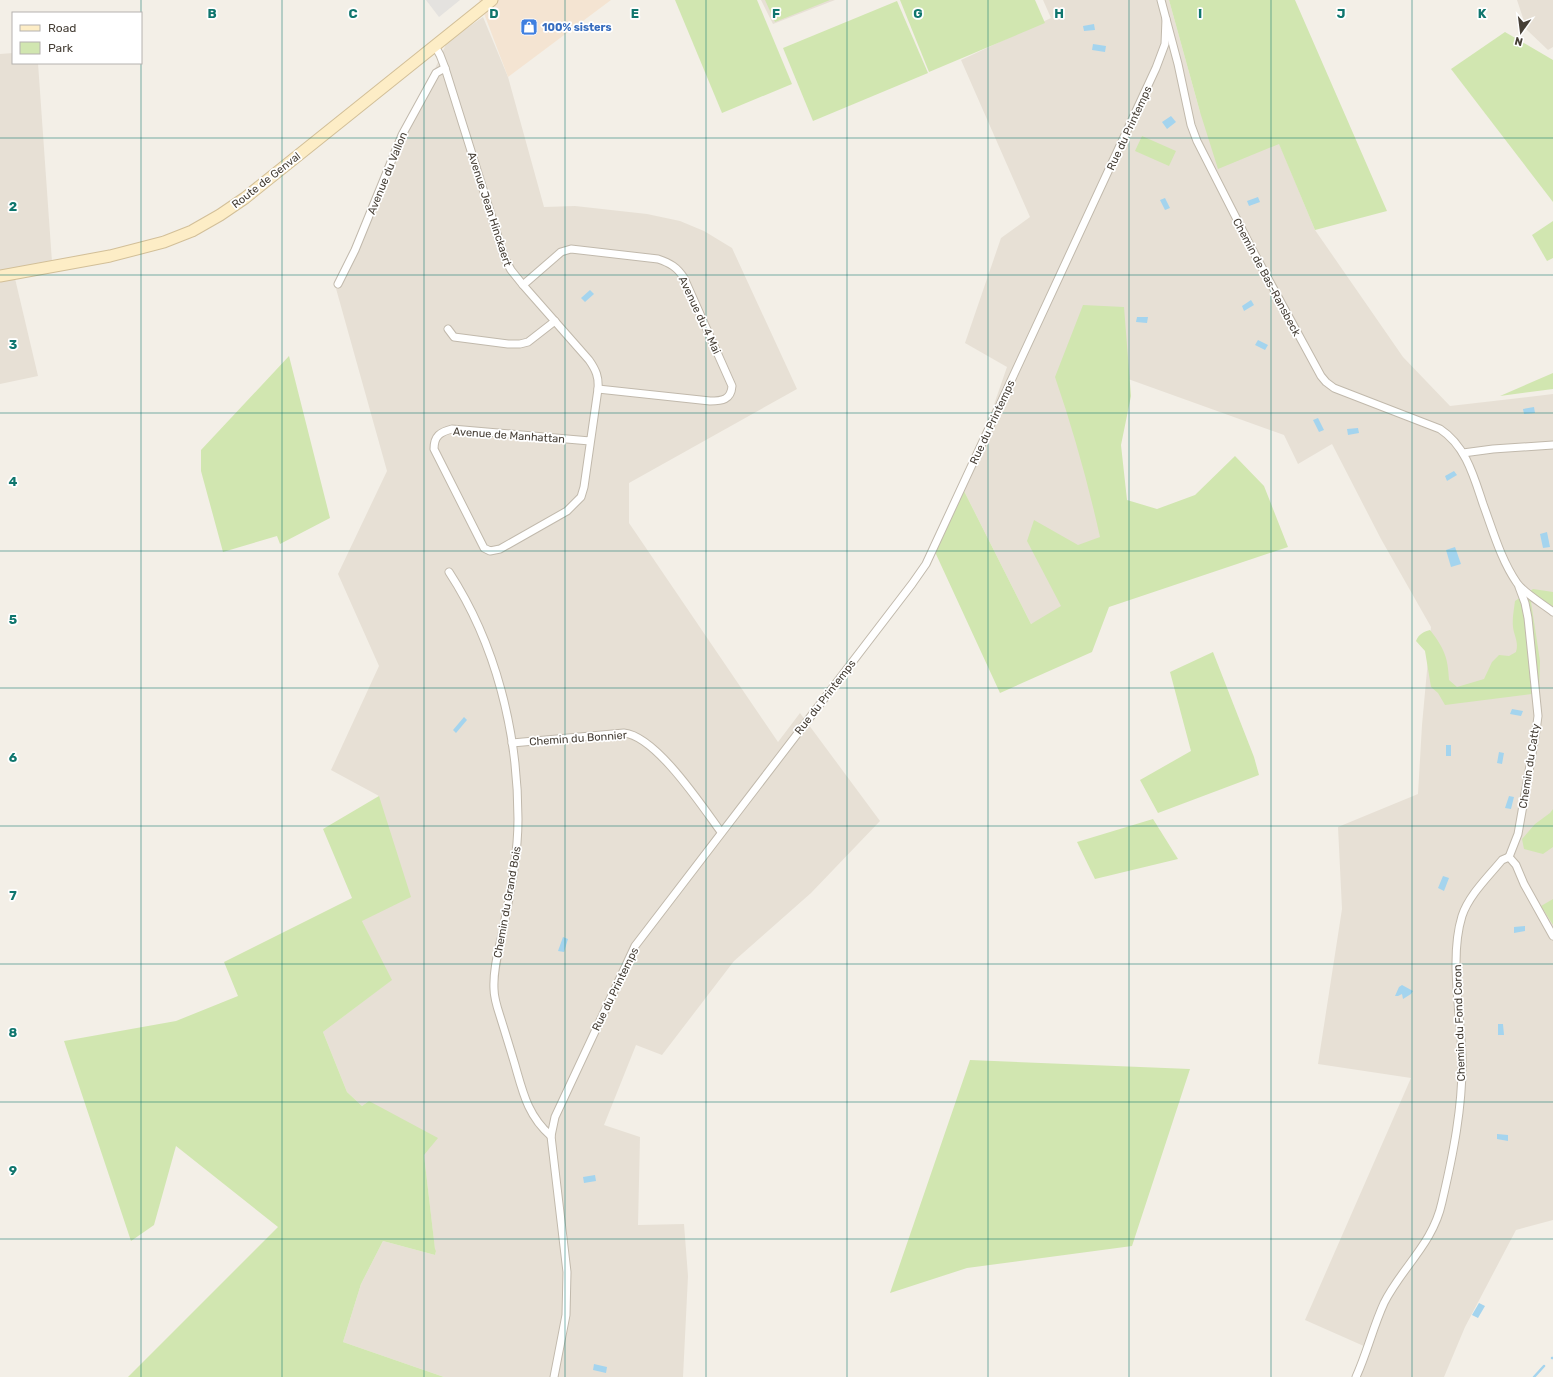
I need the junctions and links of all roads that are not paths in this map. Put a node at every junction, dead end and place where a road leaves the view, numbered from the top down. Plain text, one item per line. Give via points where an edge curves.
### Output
1 (492, 0) edge
2 (1161, 0) edge
3 (1166, 19) junction
4 (435, 46) junction
5 (445, 68) junction
6 (0, 276) edge
7 (338, 284) dead end
8 (523, 285) junction
9 (555, 321) junction
10 (448, 329) dead end
11 (598, 389) junction
12 (590, 441) junction
13 (1553, 445) edge
14 (1463, 453) junction
15 (449, 572) dead end
16 (1518, 584) junction
17 (1553, 612) edge
18 (512, 743) junction
19 (721, 832) junction
20 (1509, 857) junction
21 (1553, 936) edge
22 (551, 1136) junction
23 (554, 1377) edge
24 (1356, 1377) edge

1 - 4 main road, Route de Genval
2 - 3 street, Chemin de Bas-Ransbeck
3 - 14 street, Chemin de Bas-Ransbeck via 1198,141 1253,251 1321,376 1334,388 1440,429 1449,435
3 - 19 street, Rue du Printemps via 1165,44 1156,68 926,564
4 - 5 street, Avenue Jean Hinckaert
4 - 6 main road, Route de Genval via 246,198 197,228 164,242 126,252
5 - 7 street, Avenue du Vallon via 436,73 402,134 355,250
5 - 8 street, Avenue Jean Hinckaert via 505,259
8 - 9 street, Avenue Jean Hinckaert
8 - 11 street, Avenue du 4 Mai via 561,252 571,249 658,259 678,269 732,386 729,396 724,400 710,401
9 - 10 street via 528,342 514,344 454,337
9 - 11 street, Avenue Jean Hinckaert via 590,360 598,376
11 - 12 street, Avenue Jean Hinckaert
12 - 12 street, Avenue de Manhattan via 452,429 438,435 434,440 434,449 480,542 490,551 500,549 574,506 581,497 584,487
13 - 14 street
14 - 16 street, Chemin de Bas-Ransbeck via 1505,562
15 - 18 street, Chemin du Grand Bois via 466,599 490,654
16 - 17 street, Chemin de Bas-Ransbeck
16 - 20 street, Chemin du Catty via 1528,618 1538,716 1518,834
18 - 19 street, Chemin du Bonnier via 631,734 649,746 674,770
18 - 22 street, Chemin du Grand Bois via 517,799 517,842 494,990 527,1103 536,1121
19 - 22 street, Rue du Printemps via 635,946 555,1117
20 - 21 street via 1516,865
20 - 24 street, Chemin du Fond Coron via 1502,860 1468,902 1460,926 1456,958 1462,1080 1455,1139 1438,1218 1432,1232 1384,1303
22 - 23 street, Rue du Printemps via 567,1278 566,1315

